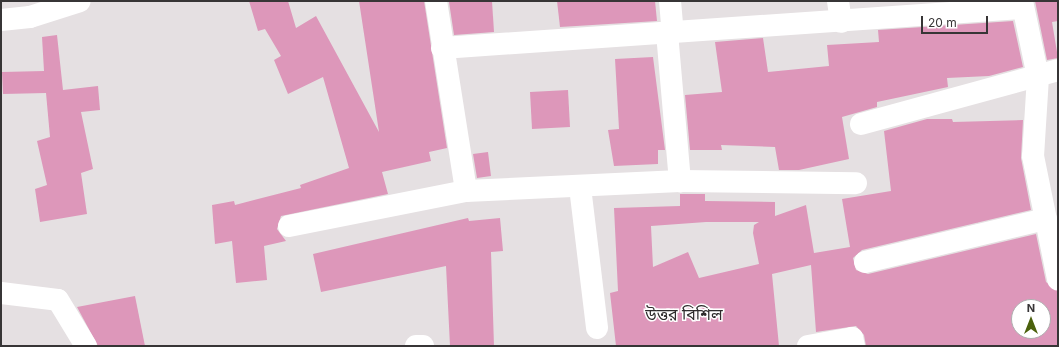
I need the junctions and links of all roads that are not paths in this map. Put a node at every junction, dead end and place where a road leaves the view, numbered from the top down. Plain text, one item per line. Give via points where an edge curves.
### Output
1 (80, 1) edge
2 (436, 1) edge
3 (670, 1) edge
4 (1023, 4) edge
5 (840, 12) edge
6 (1, 20) edge
7 (670, 33) junction
8 (442, 48) junction
9 (1058, 70) edge
10 (1038, 77) junction
11 (861, 124) dead end
12 (680, 181) junction
13 (856, 183) dead end
14 (580, 186) junction
15 (466, 191) junction
16 (1046, 219) junction
17 (290, 226) dead end
18 (865, 262) dead end
19 (1057, 268) edge
20 (1, 294) edge
21 (597, 328) dead end
22 (86, 346) edge
23 (416, 346) edge
24 (423, 346) edge
25 (808, 346) edge
26 (854, 346) edge

1 - 6 street via 30,17
2 - 8 street
3 - 7 street
4 - 5 street
4 - 10 street
5 - 7 street
7 - 8 street
7 - 12 street
8 - 15 street
9 - 10 street
10 - 11 street
10 - 16 street via 1033,156
12 - 13 street
12 - 14 street
14 - 15 street
14 - 21 street
15 - 17 street
16 - 18 street
16 - 19 street
20 - 22 street via 58,300
23 - 24 street
25 - 26 street via 852,338

